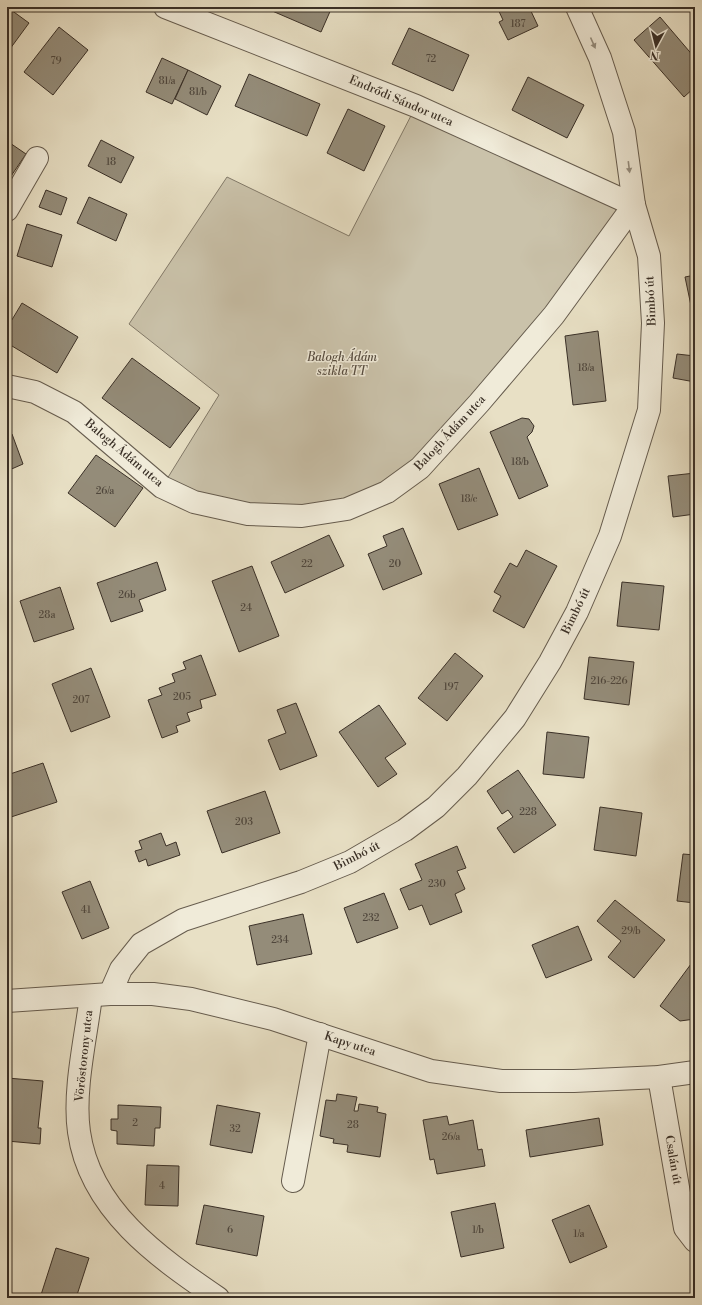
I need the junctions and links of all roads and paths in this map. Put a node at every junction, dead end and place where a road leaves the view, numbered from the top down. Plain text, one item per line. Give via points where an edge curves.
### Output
1 (165, 7) edge
2 (577, 7) edge
3 (37, 158) dead end
4 (634, 205) junction
5 (7, 210) edge
6 (7, 386) edge
7 (100, 995) junction
8 (7, 1001) edge
9 (320, 1034) junction
10 (695, 1072) edge
11 (659, 1076) junction
12 (293, 1181) dead end
13 (695, 1241) edge
14 (218, 1298) edge

1 - 4 street, Endrődi Sándor utca via 416,106
2 -> 4 street, Bimbó út via 600,58 624,132
3 - 5 street
4 - 6 street, Balogh Ádám utca via 554,315 420,468 387,492 347,509 302,516 248,514 194,502 162,487 74,412 35,392
4 - 7 street, Bimbó út via 649,256 653,323 649,410 610,536 578,612 515,718 468,776 436,807 405,830 350,862 301,882 183,920 141,944
7 - 8 street, Kapy utca
7 - 9 street, Kapy utca via 153,994 191,999 273,1019
7 - 14 street, Vöröstorony utca via 79,1085 79,1131 87,1164 105,1199 131,1231 168,1263
9 - 11 street, Kapy utca via 431,1071 501,1081 574,1081
9 - 12 street
10 - 11 street, Kapy utca
11 - 13 street, Csalán út via 685,1228

